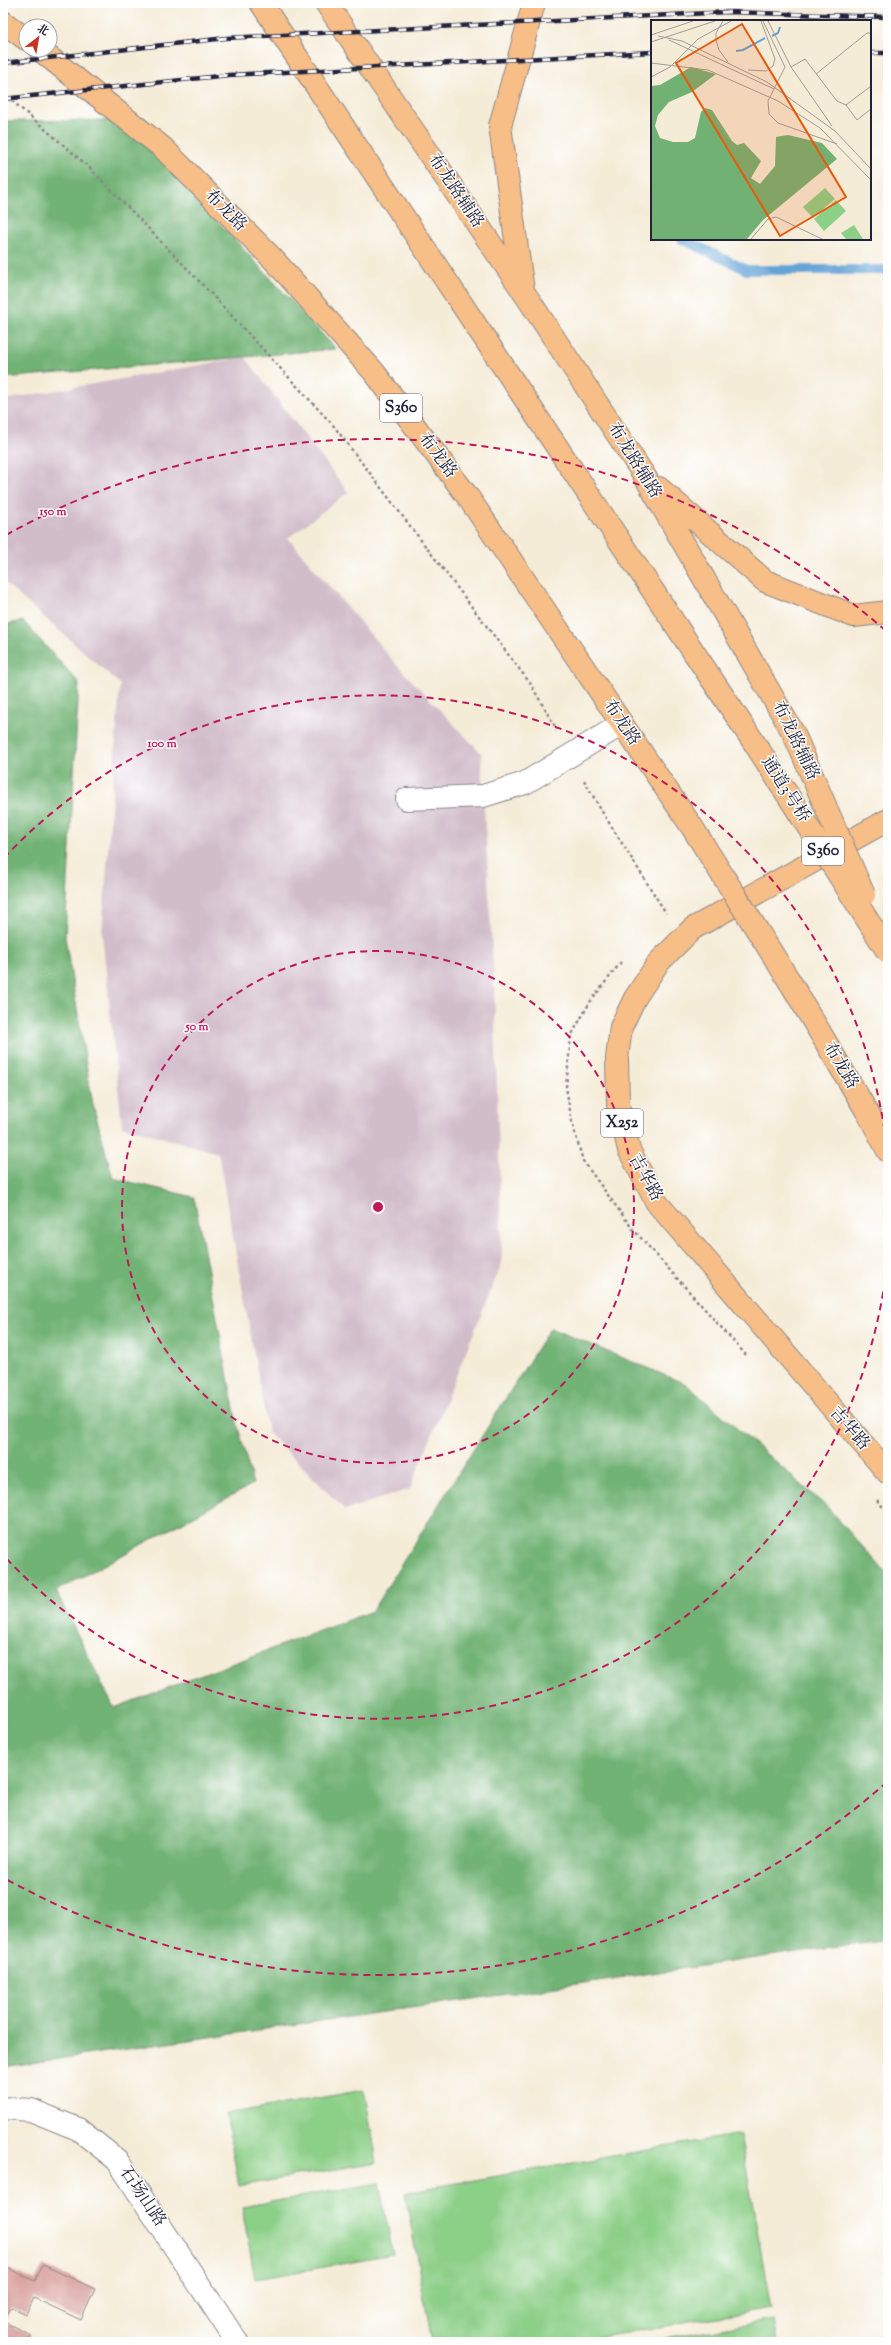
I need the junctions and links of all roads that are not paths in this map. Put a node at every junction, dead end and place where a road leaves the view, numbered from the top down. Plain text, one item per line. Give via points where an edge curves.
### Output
1 (261, 3) edge
2 (326, 3) edge
3 (534, 3) edge
4 (3, 22) edge
5 (18, 34) edge
6 (50, 58) edge
7 (523, 291) junction
8 (644, 475) junction
9 (888, 612) edge
10 (622, 724) junction
11 (407, 799) dead end
12 (888, 820) edge
13 (888, 951) edge
14 (888, 1151) edge
15 (888, 1473) edge
16 (3, 2108) edge
17 (237, 2342) edge

1 - 13 main road, 通道3号桥 / S360, bridge via 759,750
2 - 7 main road, 布龙路辅路
3 - 7 main road via 500,126
4 - 5 main road
6 - 10 main road, 布龙路 / S360 via 163,148 274,260 374,372 468,497
7 - 8 main road, 布龙路辅路
8 - 9 main road via 765,582 854,616
8 - 13 main road, 布龙路辅路, bridge via 794,734
10 - 11 street via 525,783 483,796
10 - 14 main road, 布龙路 / S360, bridge via 692,827 790,982
12 - 15 main road, 吉华路 / X252 via 692,929 658,963 635,998 621,1027 617,1058 618,1106 629,1150 657,1203
16 - 17 street, 石场山路 via 31,2110 78,2129 117,2160

